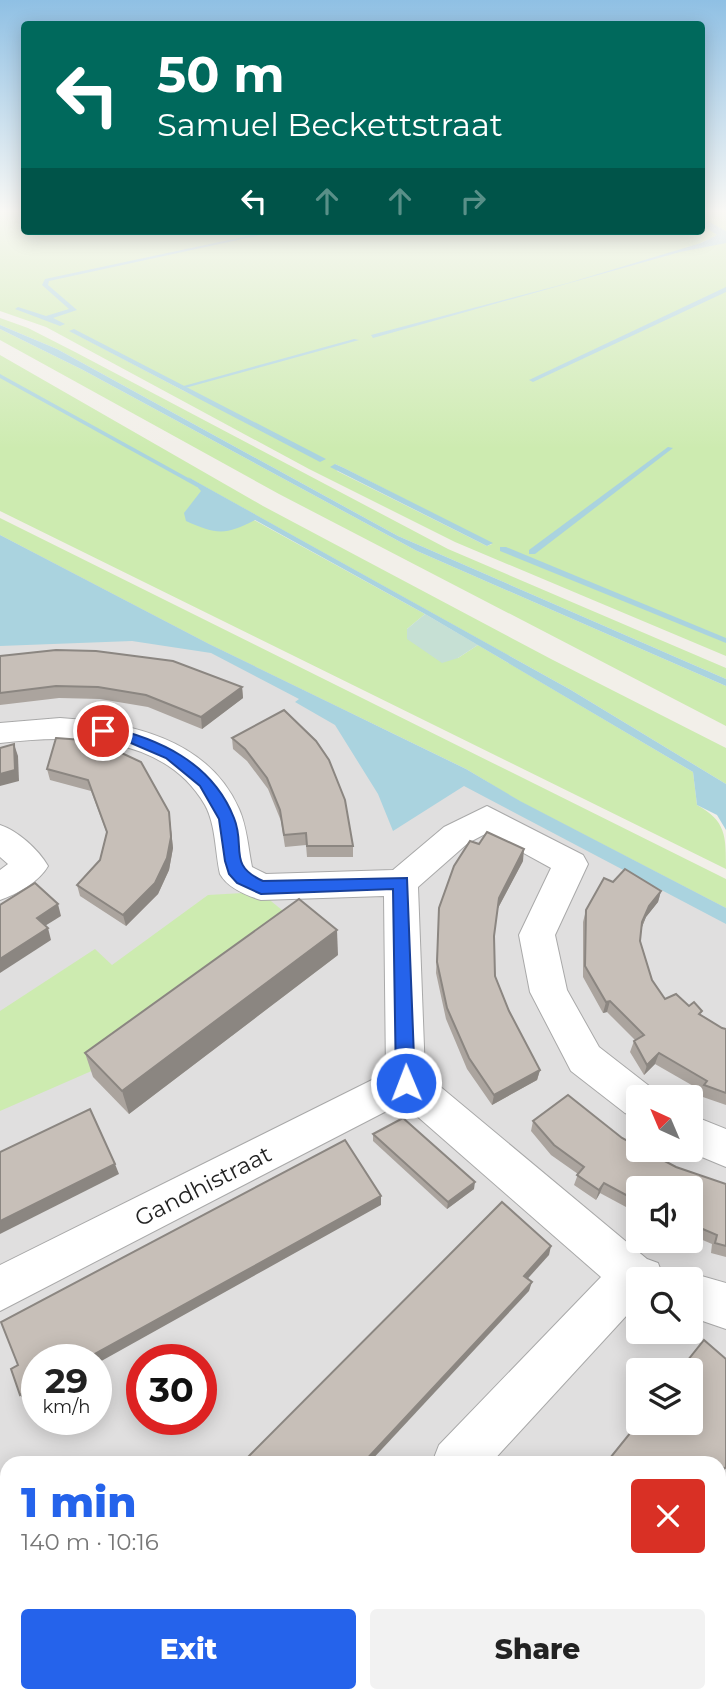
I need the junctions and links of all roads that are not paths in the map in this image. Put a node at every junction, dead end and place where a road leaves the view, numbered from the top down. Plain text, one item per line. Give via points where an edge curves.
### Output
1 (0, 733) edge
2 (0, 837) edge
3 (401, 883) junction
4 (0, 887) edge
5 (406, 1083) junction
6 (626, 1091) edge
7 (704, 1139) edge
8 (726, 1148) edge
9 (626, 1269) edge
10 (0, 1289) edge
11 (626, 1289) edge
12 (703, 1299) edge
13 (726, 1306) edge
14 (464, 1456) edge

1 - 3 street via 50,727 103,731 172,755 206,783 218,800 232,840 237,874 261,887
2 - 4 street via 32,866
3 - 5 street
3 - 6 street via 456,835 487,818 571,864 537,936 549,992 585,1059
5 - 9 street
5 - 10 street, Gandhistraat
7 - 8 street
11 - 14 street
12 - 13 street

